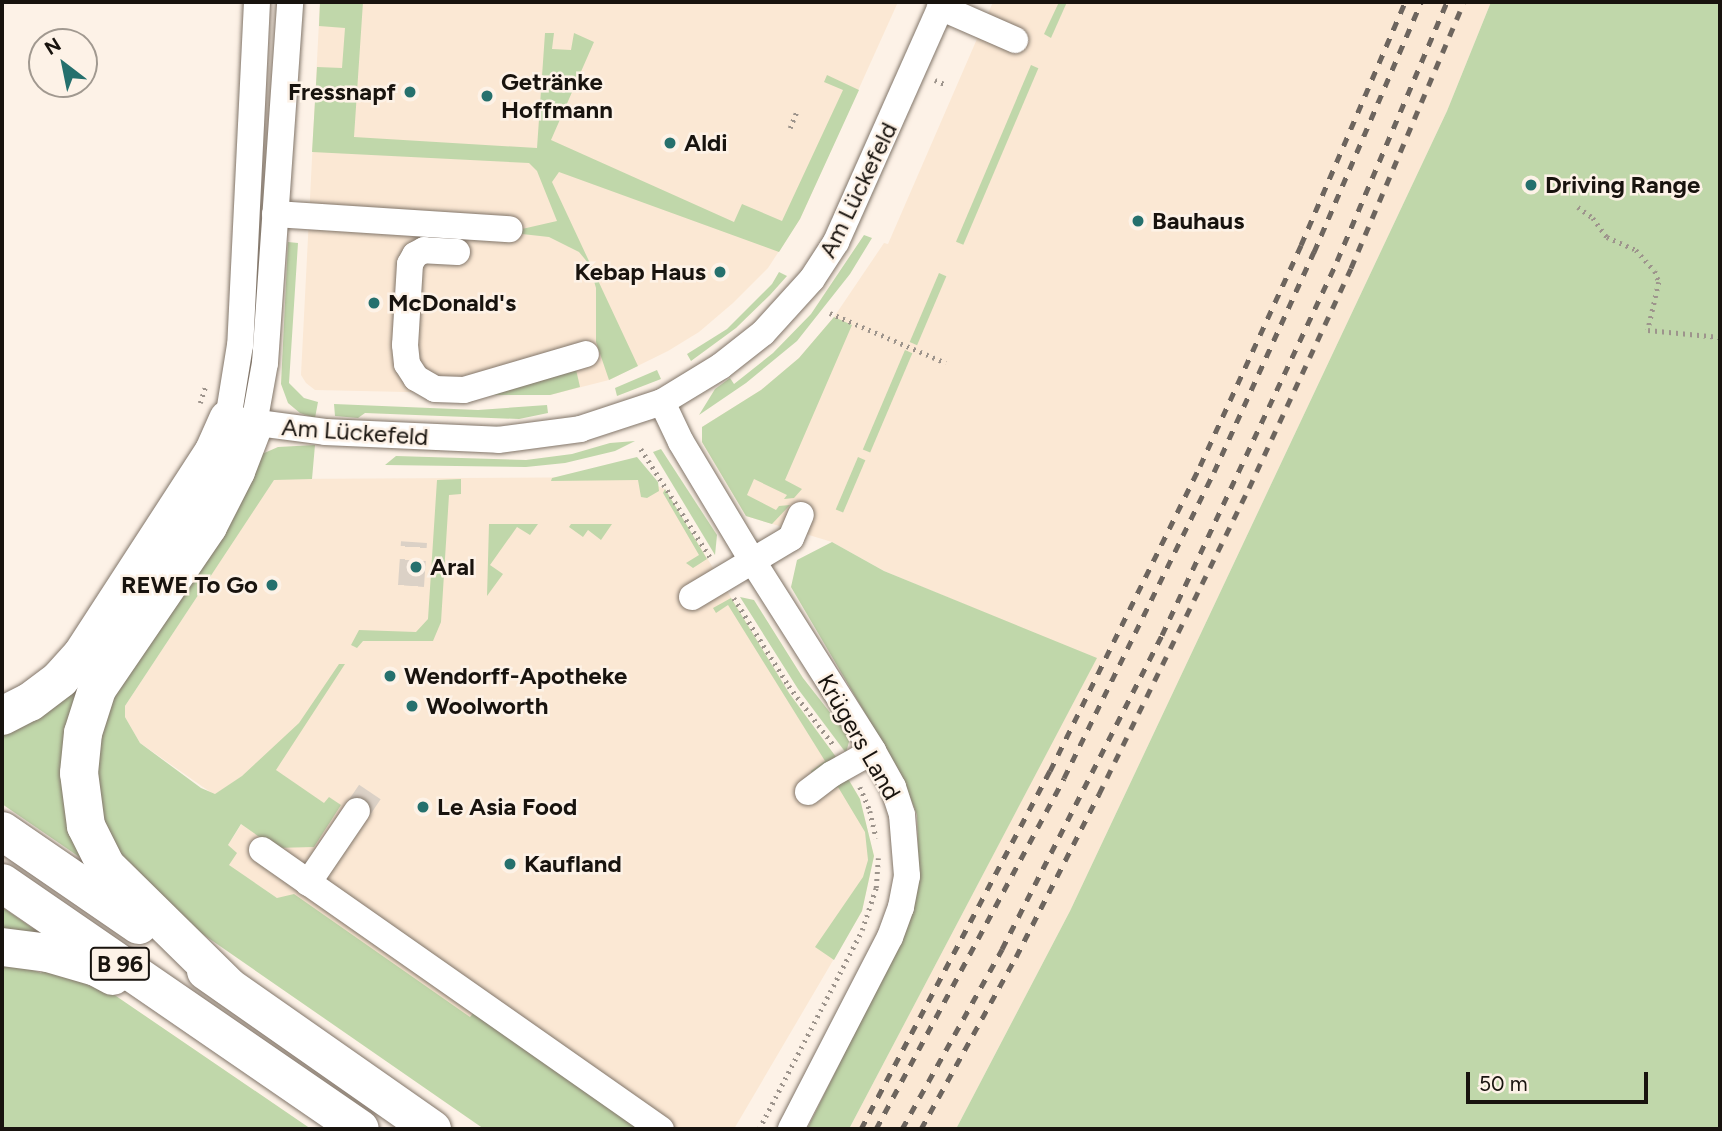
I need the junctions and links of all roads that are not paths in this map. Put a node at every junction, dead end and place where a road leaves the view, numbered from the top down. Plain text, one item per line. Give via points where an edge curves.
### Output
1 (257, 2) edge
2 (290, 2) edge
3 (942, 4) edge
4 (1015, 40) dead end
5 (274, 222) junction
6 (510, 229) dead end
7 (401, 235) dead end
8 (457, 252) dead end
9 (586, 354) dead end
10 (662, 402) junction
11 (241, 421) junction
12 (801, 515) dead end
13 (752, 560) junction
14 (692, 597) dead end
15 (2, 716) edge
16 (873, 751) junction
17 (808, 792) dead end
18 (357, 811) tunnel mouth
19 (2, 831) edge
20 (262, 850) dead end
21 (2, 883) edge
22 (308, 883) junction
23 (2, 947) edge
24 (228, 986) junction
25 (238, 1045) junction
26 (360, 1129) edge
27 (432, 1129) edge
28 (661, 1129) edge
29 (792, 1129) edge

1 - 11 street via 240,345
2 - 5 street, Am Lückefeld
3 - 4 street
3 - 10 street, Am Lückefeld via 852,212 812,279 763,333 721,366
5 - 6 street
5 - 7 street
5 - 11 street, Am Lückefeld via 265,363
8 - 9 street via 425,250 410,264 405,345 407,364 416,378 436,389 464,390
10 - 11 street, Am Lückefeld via 580,429 498,440 325,432
10 - 13 street, Krügers Land
11 - 15 highway via 214,451 81,656 30,702
11 - 24 highway via 236,471 208,526 97,689 83,733 79,773 86,826 106,866
12 - 13 street via 791,538
13 - 14 street
13 - 16 street, Krügers Land
16 - 17 street
16 - 29 street, Krügers Land via 893,787 902,816 907,876 901,907
18 - 22 street
19 - 24 highway, B 96
20 - 22 street
21 - 25 highway, B 96
22 - 28 street
23 - 25 highway via 28,948 96,967
24 - 27 highway, B 96
25 - 26 highway, B 96

